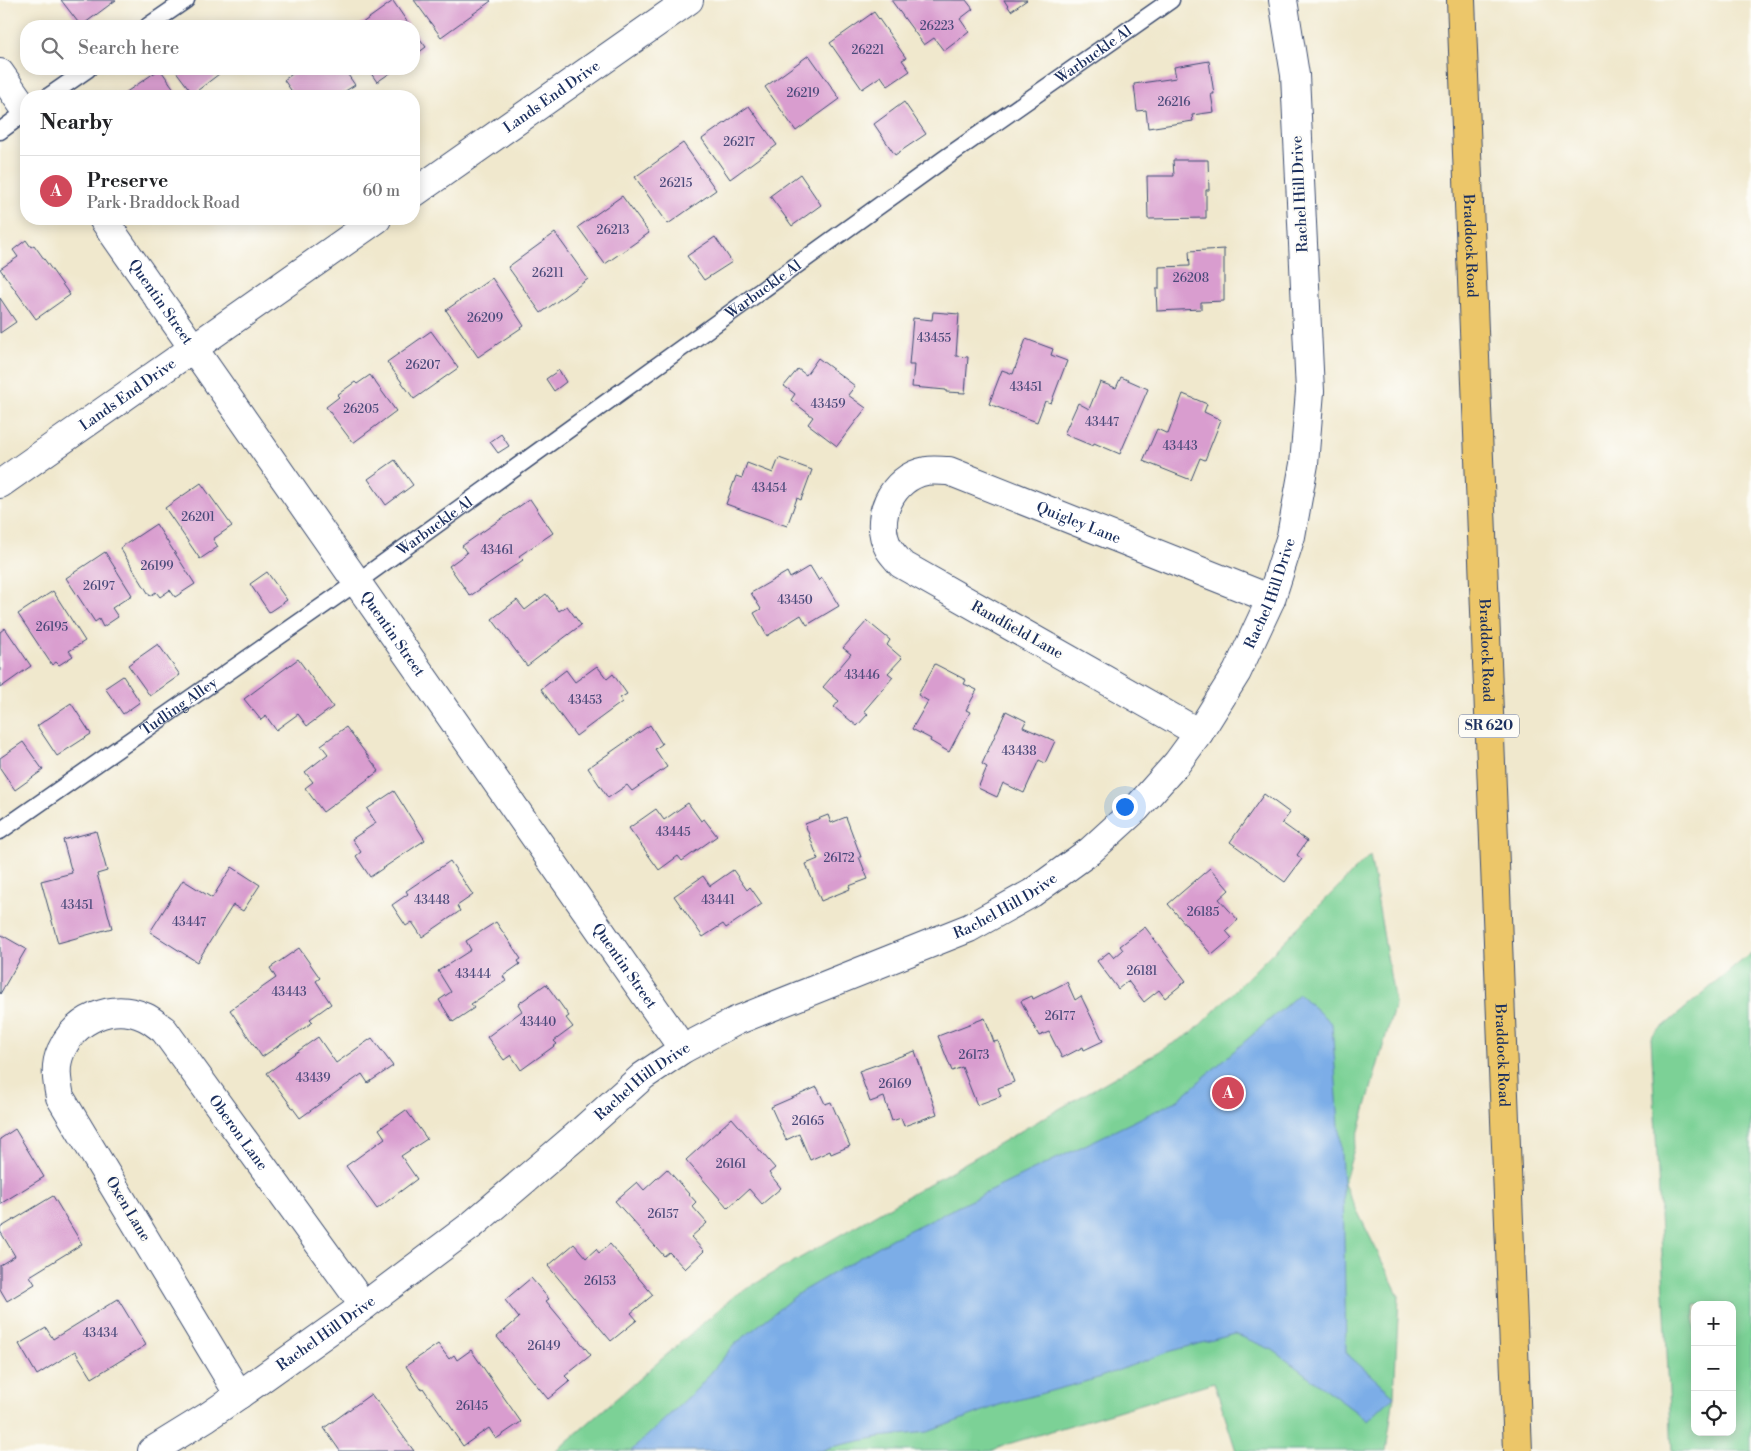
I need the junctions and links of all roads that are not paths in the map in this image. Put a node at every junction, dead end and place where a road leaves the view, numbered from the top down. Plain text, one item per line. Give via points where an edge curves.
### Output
1 (186, 0) edge
2 (689, 0) edge
3 (1171, 0) edge
4 (1283, 0) edge
5 (1461, 0) edge
6 (157, 20) edge
7 (0, 72) edge
8 (79, 75) edge
9 (58, 90) edge
10 (20, 102) edge
11 (20, 116) edge
12 (0, 131) edge
13 (420, 189) edge
14 (107, 225) edge
15 (368, 225) edge
16 (194, 348) junction
17 (0, 484) edge
18 (891, 495) joint
19 (358, 582) junction
20 (1271, 599) junction
21 (1200, 733) junction
22 (0, 831) edge
23 (84, 1021) joint
24 (683, 1049) junction
25 (364, 1306) junction
26 (239, 1394) junction
27 (152, 1451) edge
28 (1518, 1451) edge

1 - 6 lane
2 - 13 street, Lands End Drive
3 - 19 lane, Warbuckle Al via 944,159
4 - 20 street, Rachel Hill Drive via 1295,75 1310,391 1303,473 1291,536
5 - 28 main road, Braddock Road / SR 620
7 - 10 street
8 - 9 lane
11 - 12 lane
14 - 16 street, Quentin Street
15 - 16 street, Lands End Drive
16 - 17 street, Lands End Drive
16 - 19 street, Quentin Street
18 - 20 street, Quigley Lane via 906,479 925,471 949,471
18 - 21 street, Randfield Lane via 884,512 883,531 888,548 901,564
19 - 22 lane, Tudling Alley
19 - 24 street, Quentin Street
20 - 21 street, Rachel Hill Drive via 1237,672
21 - 24 street, Rachel Hill Drive via 1136,809 1090,851 1032,893 969,928 736,1021
23 - 25 street, Oberon Lane via 98,1014 120,1011 144,1016 164,1030
23 - 26 street, Oxen Lane via 73,1031 60,1052 56,1075 60,1097
24 - 25 street, Rachel Hill Drive via 643,1076 473,1224
25 - 26 street, Rachel Hill Drive
26 - 27 street, Rachel Hill Drive

